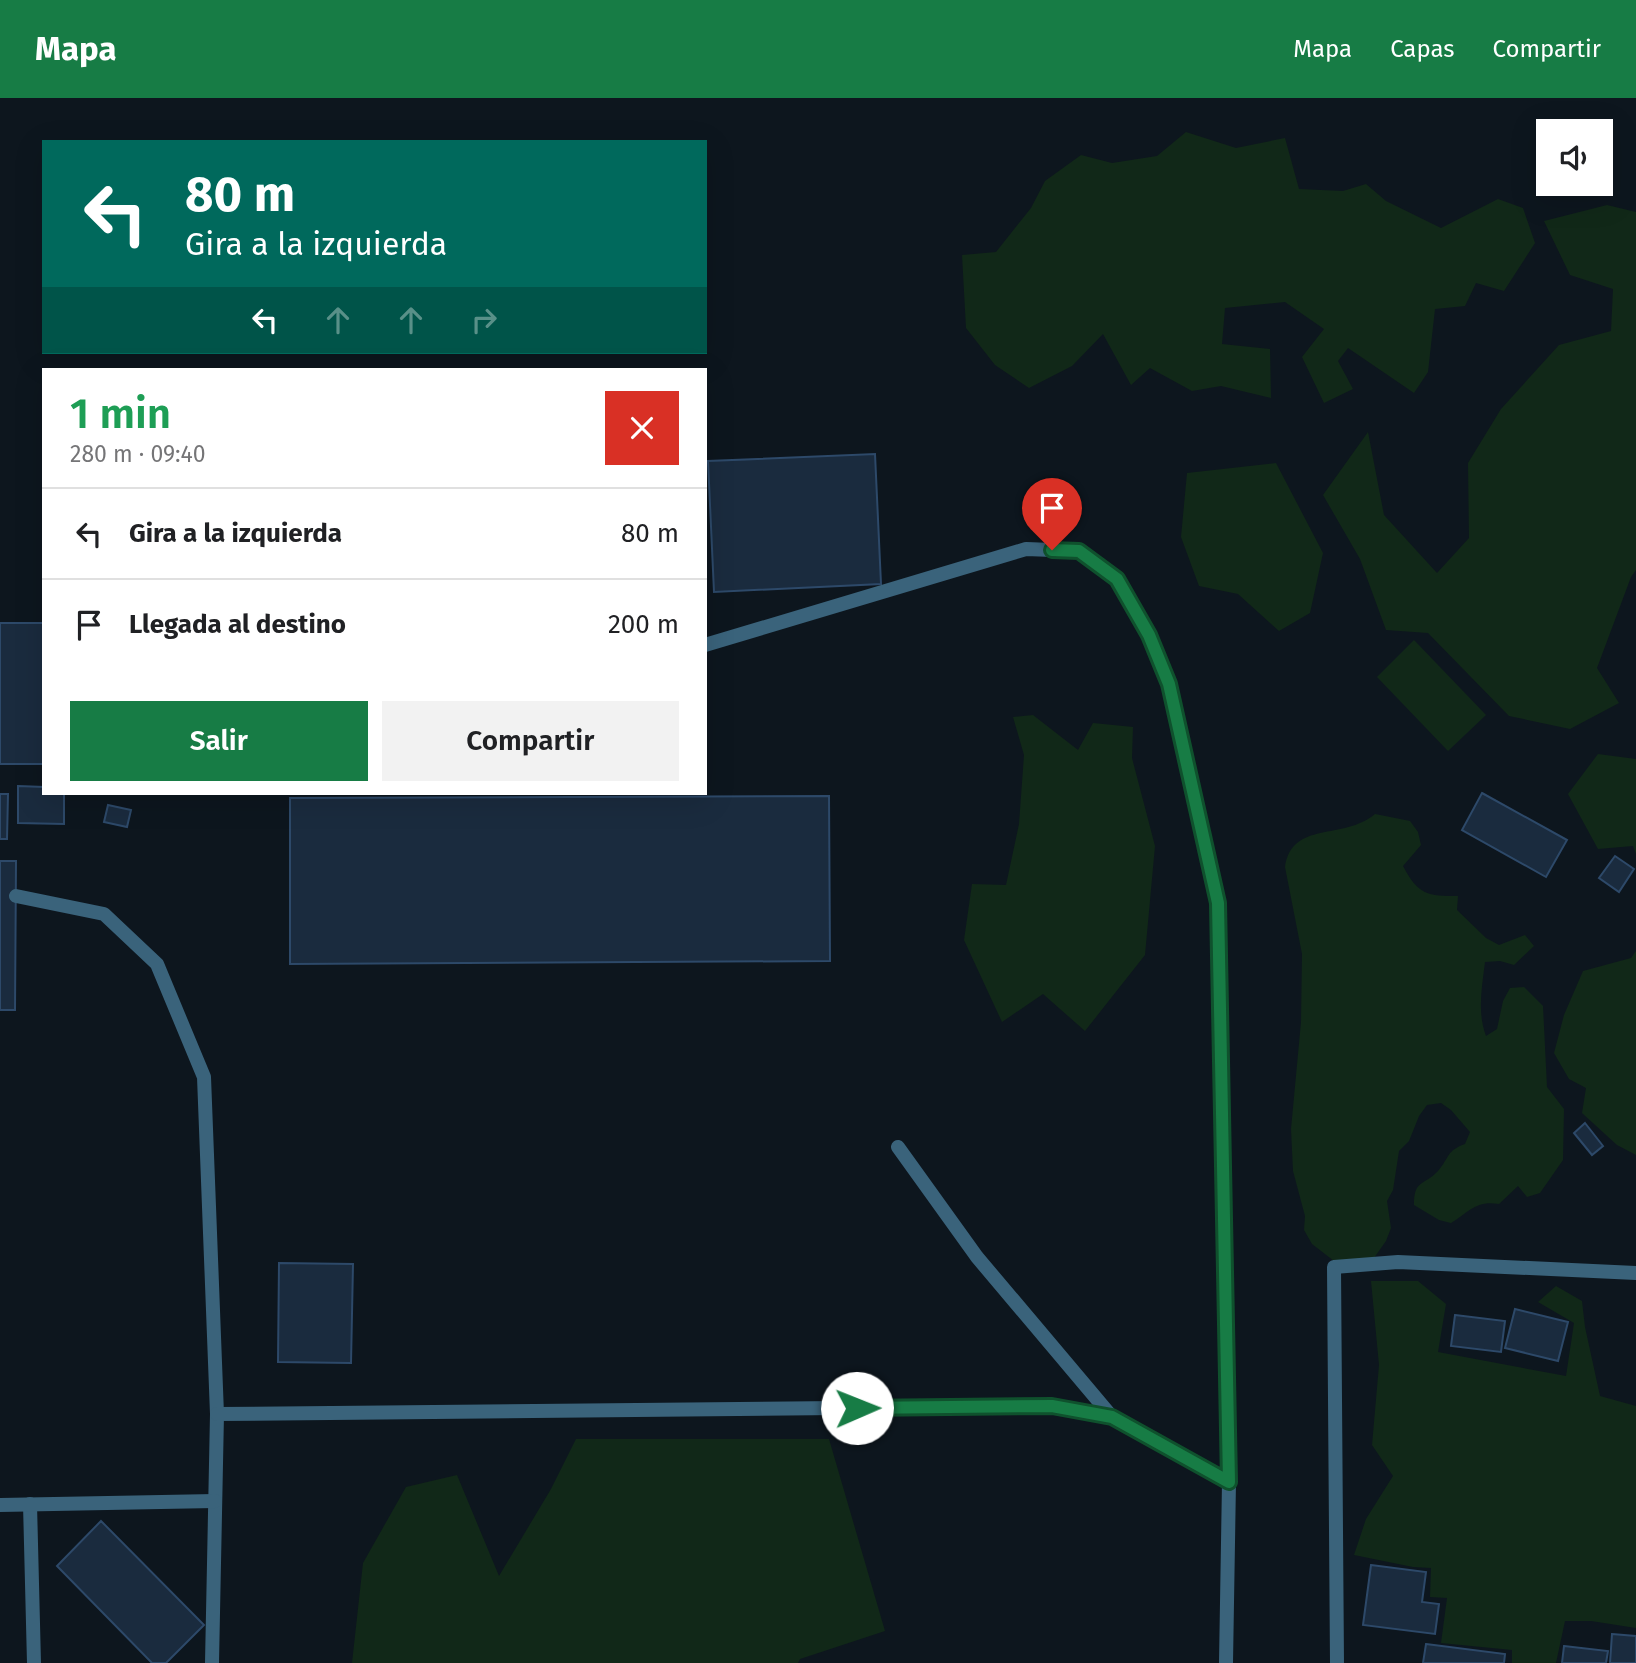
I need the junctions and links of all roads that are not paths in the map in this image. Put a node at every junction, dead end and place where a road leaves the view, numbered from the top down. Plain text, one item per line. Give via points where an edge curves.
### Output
1 (707, 644) edge
2 (16, 896) dead end
3 (898, 1147) dead end
4 (1636, 1273) edge
5 (216, 1414) junction
6 (1112, 1417) junction
7 (1229, 1482) junction
8 (215, 1501) junction
9 (30, 1504) junction
10 (0, 1505) edge
11 (34, 1663) edge
12 (212, 1663) edge
13 (1226, 1663) edge
14 (1337, 1663) edge

1 - 7 street via 1026,549 1079,551 1117,579 1149,635 1169,684 1218,903
2 - 5 street via 104,914 158,964 204,1077
3 - 6 street via 977,1257
4 - 14 street via 1398,1262 1334,1267
5 - 6 street via 1052,1406
5 - 8 street
6 - 7 street
7 - 13 street
8 - 9 street
8 - 12 street
9 - 10 street
9 - 11 street

